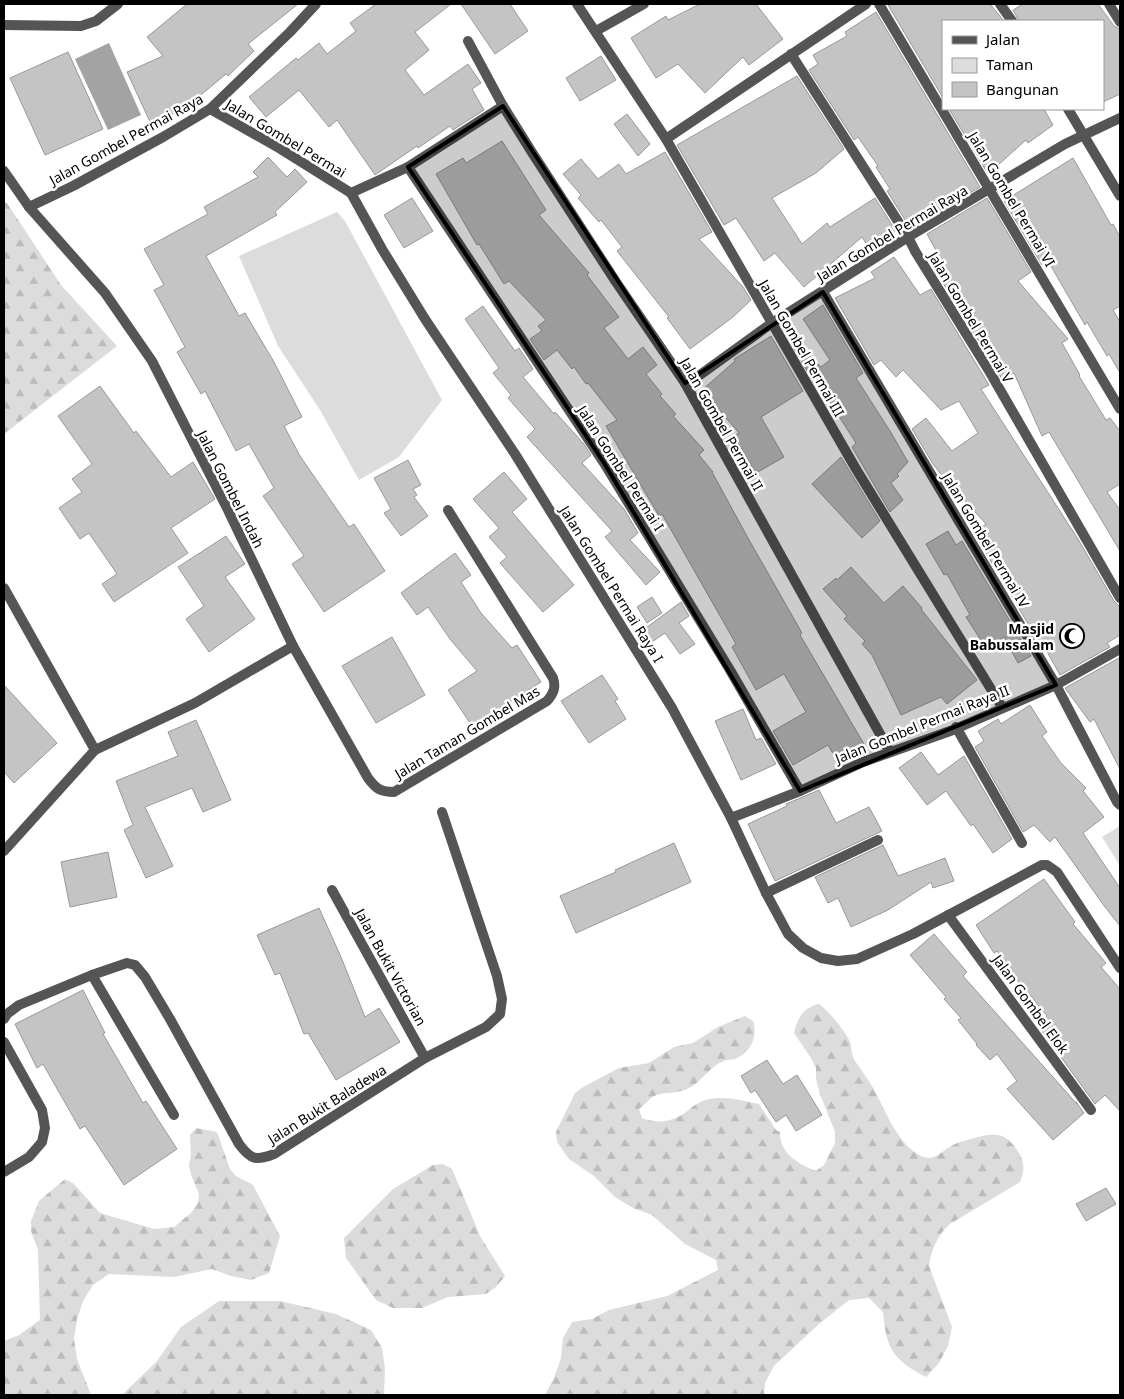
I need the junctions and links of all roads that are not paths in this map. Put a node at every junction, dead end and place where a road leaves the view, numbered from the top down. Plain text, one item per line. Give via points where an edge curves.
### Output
1 (118, 4) edge
2 (316, 4) edge
3 (577, 4) edge
4 (644, 4) edge
5 (866, 4) edge
6 (879, 4) edge
7 (1000, 4) edge
8 (1109, 4) edge
9 (1011, 20) edge
10 (1120, 22) edge
11 (4, 25) edge
12 (596, 31) junction
13 (468, 41) dead end
14 (791, 54) junction
15 (503, 106) junction
16 (942, 108) edge
17 (210, 109) junction
18 (943, 110) edge
19 (1069, 110) edge
20 (1120, 118) edge
21 (1084, 134) junction
22 (666, 139) junction
23 (408, 167) junction
24 (4, 170) edge
25 (991, 189) junction
26 (352, 193) junction
27 (1120, 196) edge
28 (29, 207) junction
29 (908, 237) junction
30 (823, 292) junction
31 (772, 323) junction
32 (685, 383) junction
33 (1120, 409) edge
34 (448, 510) dead end
35 (4, 588) edge
36 (1120, 598) edge
37 (293, 646) junction
38 (1120, 648) edge
39 (1056, 685) junction
40 (1002, 707) junction
41 (956, 727) junction
42 (95, 750) junction
43 (890, 752) junction
44 (800, 791) junction
45 (1120, 805) edge
46 (442, 812) dead end
47 (731, 818) junction
48 (878, 840) dead end
49 (1022, 843) dead end
50 (4, 851) edge
51 (332, 890) dead end
52 (766, 893) junction
53 (948, 915) junction
54 (1120, 968) edge
55 (92, 975) junction
56 (4, 1019) edge
57 (4, 1042) edge
58 (425, 1058) junction
59 (1091, 1110) dead end
60 (174, 1115) dead end
61 (4, 1172) edge

1 - 11 street via 96,21 81,26
2 - 17 street, Jalan Gombel Permai Raya
3 - 12 street, Jalan Gombel Permai III
4 - 12 street
5 - 14 street
6 - 16 street, Jalan Gombel Permai VI
7 - 9 street
8 - 10 street
12 - 22 street, Jalan Gombel Permai III
13 - 15 street, Jalan Gombel Permai II
14 - 22 street
14 - 29 street, Jalan Gombel Permai V
15 - 23 street, Jalan Gombel Permai
15 - 32 street, Jalan Gombel Permai II
17 - 26 street, Jalan Gombel Permai
17 - 28 street, Jalan Gombel Permai Raya
18 - 25 street, Jalan Gombel Permai VI
19 - 21 street
20 - 21 street, Jalan Gombel Permai Raya
21 - 25 street, Jalan Gombel Permai Raya
21 - 27 street
22 - 31 street, Jalan Gombel Permai III
23 - 26 street, Jalan Gombel Permai
23 - 44 street, Jalan Gombel Permai I via 604,463
24 - 28 street, Jalan Gombel Indah
25 - 29 street, Jalan Gombel Permai Raya
25 - 33 street, Jalan Gombel Permai VI
26 - 47 street, Jalan Gombel Permai Raya I via 425,319 515,454 672,708
28 - 37 street, Jalan Gombel Indah via 105,293 152,361
29 - 30 street, Jalan Gombel Permai Raya
29 - 36 street, Jalan Gombel Permai V
30 - 31 street, Jalan Gombel Permai Raya
30 - 39 street, Jalan Gombel Permai IV
31 - 32 street, Jalan Gombel Permai Raya
31 - 40 street, Jalan Gombel Permai III via 856,469
32 - 43 street, Jalan Gombel Permai II
34 - 37 street, Jalan Taman Gombel Mas via 553,678 554,691 547,701 394,792 382,792 368,778
35 - 42 street
37 - 42 street via 195,703
38 - 39 street, Jalan Gombel Permai Raya II
39 - 40 street, Jalan Gombel Permai Raya II
39 - 45 street, Jalan Gombel Permai IV
40 - 41 street, Jalan Gombel Permai Raya II
41 - 43 street, Jalan Gombel Permai Raya II
41 - 49 street
42 - 50 street
43 - 44 street, Jalan Gombel Permai Raya II
44 - 47 street, Jalan Gombel Permai Raya II
46 - 58 street, Jalan Bukit Baladewa via 502,999 500,1014 486,1027
47 - 52 street, Jalan Gombel Permai Raya I
48 - 52 street
51 - 58 street, Jalan Bukit Victorian
52 - 53 street, Jalan Gombel Permai Raya I via 788,934 802,948 821,958 838,961 857,959
53 - 54 street via 1047,865 1057,872
53 - 59 street, Jalan Gombel Elok
55 - 56 street, Jalan Bukit Baladewa via 19,1004
55 - 58 street, Jalan Bukit Baladewa via 127,963 135,965 170,1019 239,1144 248,1156 260,1160
55 - 60 street
57 - 61 street via 42,1110 45,1128 42,1142 29,1157

